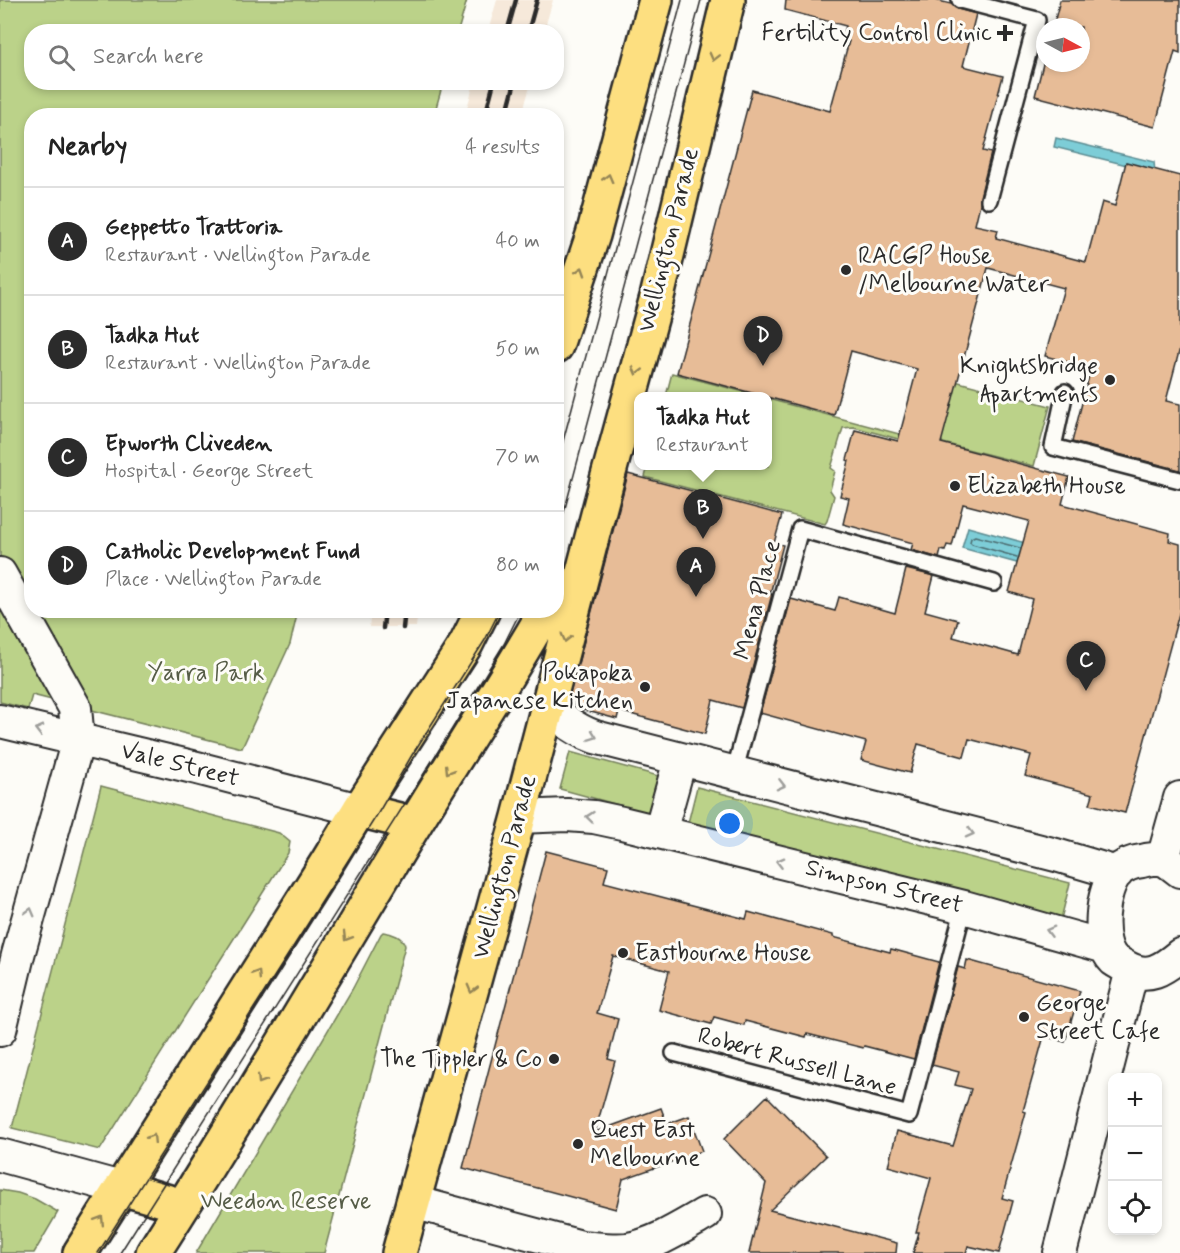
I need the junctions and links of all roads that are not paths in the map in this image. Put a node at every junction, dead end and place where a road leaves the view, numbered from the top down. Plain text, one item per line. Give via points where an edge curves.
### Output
1 (656, 0) edge
2 (728, 0) edge
3 (960, 0) edge
4 (989, 200) dead end
5 (564, 322) edge
6 (1065, 392) dead end
7 (607, 480) junction
8 (1180, 480) edge
9 (0, 574) edge
10 (564, 574) edge
11 (994, 583) dead end
12 (24, 617) edge
13 (25, 618) edge
14 (479, 618) edge
15 (541, 618) edge
16 (550, 700) junction
17 (0, 721) edge
18 (78, 740) junction
19 (680, 760) junction
20 (734, 774) junction
21 (1180, 798) edge
22 (359, 810) junction
23 (519, 817) junction
24 (415, 824) junction
25 (660, 832) junction
26 (1172, 865) edge
27 (1117, 873) junction
28 (964, 907) junction
29 (1106, 947) junction
30 (9, 953) edge
31 (1176, 964) edge
32 (1132, 970) junction
33 (0, 1030) edge
34 (675, 1053) dead end
35 (0, 1155) edge
36 (121, 1188) junction
37 (413, 1202) junction
38 (183, 1206) junction
39 (705, 1214) dead end
40 (80, 1253) edge
41 (153, 1253) edge
42 (399, 1253) edge
43 (1060, 1253) edge

5 -> 1 main road via 593,235
2 -> 7 main road, Wellington Parade via 668,254
3 - 4 lane via 1037,20
6 - 8 lane via 1053,447
7 - 10 main road, Wellington Parade
7 -> 16 main road, Wellington Parade
9 - 12 street
11 - 20 lane, Mena Place via 800,529
13 - 18 street via 75,708
14 - 22 main road
15 -> 24 main road
16 -> 19 street via 565,721 595,738
16 - 23 main road, Wellington Parade
18 -> 17 street, Vale Street
18 - 22 street, Vale Street
30 -> 18 street
19 - 20 street
19 - 25 street
20 -> 27 street
21 - 26 street
22 - 24 main road
36 -> 22 main road
25 -> 23 street, Simpson Street via 594,817
23 -> 37 main road, Wellington Parade
24 -> 38 main road
28 -> 25 street, Simpson Street
26 - 27 street via 1146,860 1131,863
27 - 29 street via 1102,909
29 -> 28 street, Simpson Street
28 - 34 lane, Robert Russell Lane via 909,1115
29 - 32 street via 1113,959
30 - 33 street
31 - 32 street via 1151,973
32 - 43 street
35 - 36 street
36 - 38 main road
40 -> 36 main road
37 - 39 street via 581,1247 607,1249 649,1244
37 - 42 main road, Wellington Parade
38 - 41 main road

